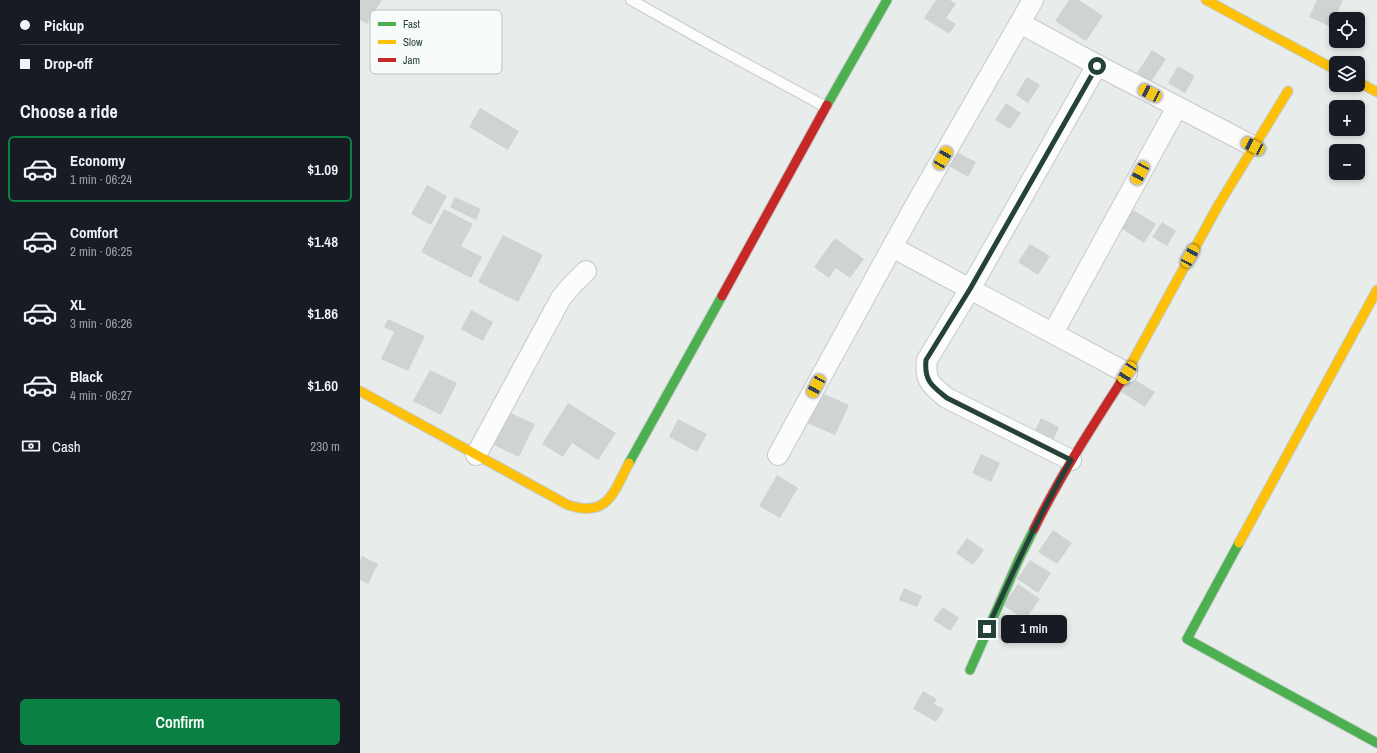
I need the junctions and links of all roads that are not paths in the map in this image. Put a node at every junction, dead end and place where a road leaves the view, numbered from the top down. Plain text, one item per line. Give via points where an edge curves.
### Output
1 (631, 0) edge
2 (887, 0) edge
3 (1033, 0) edge
4 (1206, 0) edge
5 (1020, 23) junction
6 (1097, 66) junction
7 (1329, 66) edge
8 (1365, 86) edge
9 (1288, 91) dead end
10 (1377, 92) edge
11 (826, 107) junction
12 (1176, 107) junction
13 (1253, 146) junction
14 (892, 247) junction
15 (586, 271) dead end
16 (970, 289) junction
17 (1377, 290) edge
18 (1053, 333) junction
19 (1127, 373) junction
20 (360, 390) edge
21 (476, 455) junction
22 (778, 455) dead end
23 (1071, 460) junction
24 (970, 670) dead end
25 (1377, 743) edge

1 - 11 lane
2 - 11 street
3 - 5 street
4 - 7 street
5 - 6 street
5 - 14 street
6 - 12 street
6 - 16 street
8 - 10 street
9 - 13 street
11 - 21 street via 609,500 592,510 580,510
12 - 13 street
12 - 18 street
13 - 19 street
14 - 16 street
14 - 22 street
15 - 21 street via 561,298
16 - 18 street
16 - 23 street via 926,360 928,380 947,398
17 - 25 street via 1187,639
18 - 19 street
19 - 23 street
20 - 21 street
23 - 24 street via 1019,559

